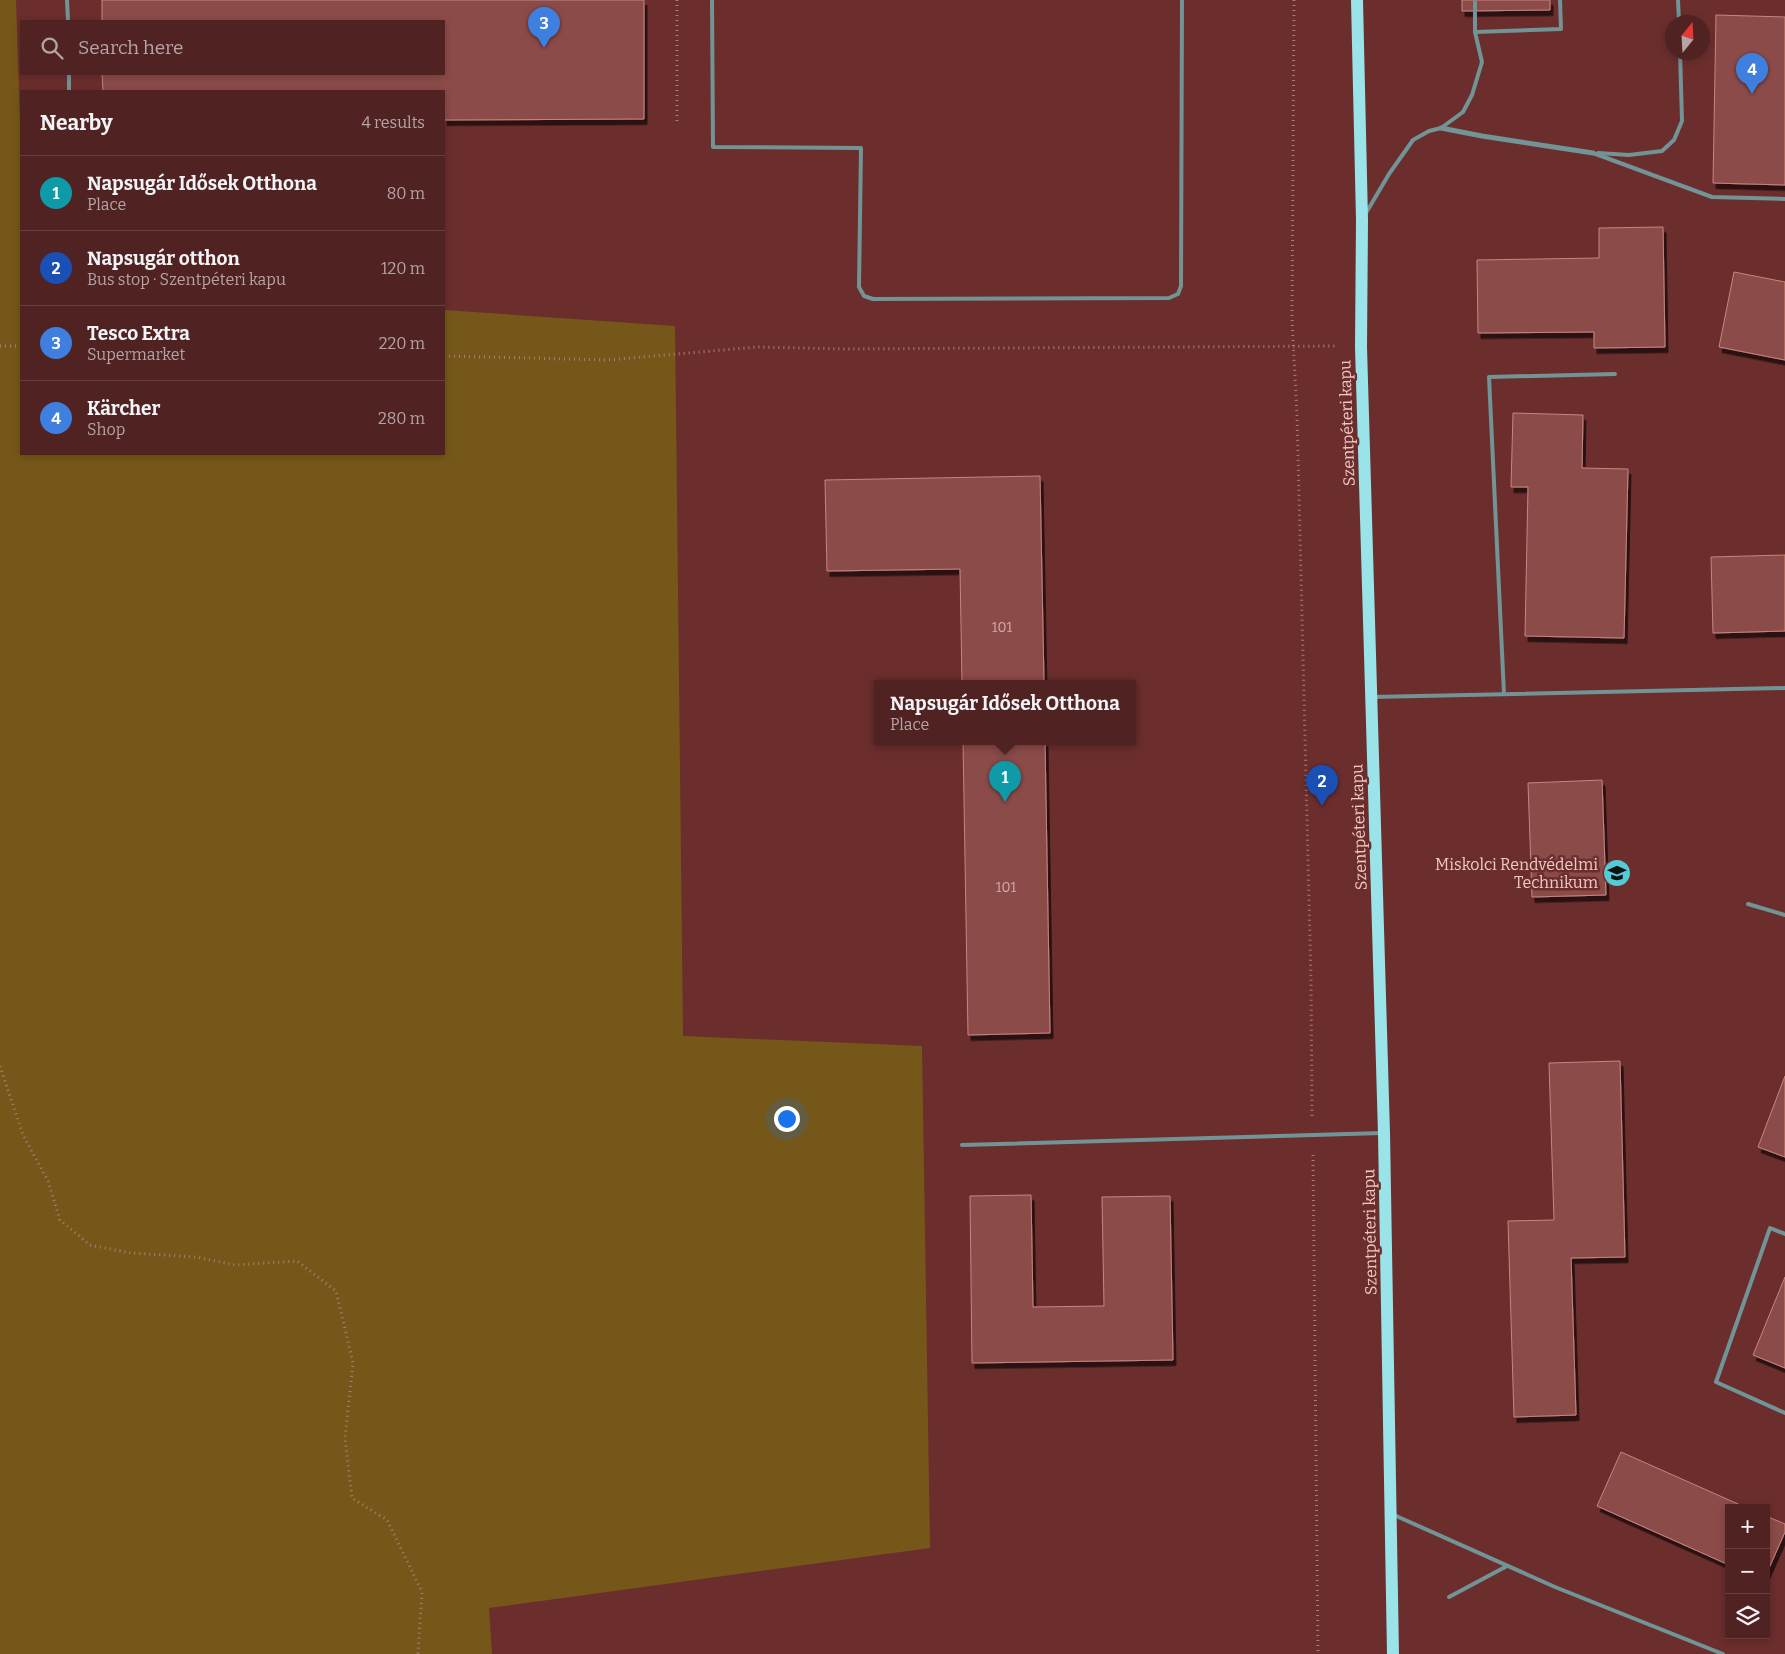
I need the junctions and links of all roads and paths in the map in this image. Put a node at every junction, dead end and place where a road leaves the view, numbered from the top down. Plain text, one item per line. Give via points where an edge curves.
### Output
1 (67, 0) edge
2 (677, 0) edge
3 (712, 0) edge
4 (1182, 0) edge
5 (1294, 0) edge
6 (1357, 0) edge
7 (1560, 0) edge
8 (1678, 0) edge
9 (1475, 2) dead end
10 (1679, 15) edge
11 (68, 20) edge
12 (1475, 32) junction
13 (1680, 60) edge
14 (69, 75) edge
15 (69, 90) edge
16 (677, 124) dead end
17 (1442, 128) junction
18 (1594, 153) junction
19 (1785, 199) edge
20 (1362, 220) junction
21 (0, 346) edge
22 (20, 346) edge
23 (1294, 346) junction
24 (1361, 346) junction
25 (445, 356) edge
26 (1615, 374) dead end
27 (1785, 688) edge
28 (1504, 694) junction
29 (1372, 697) junction
30 (1748, 904) dead end
31 (1785, 914) edge
32 (0, 1066) edge
33 (1384, 1133) junction
34 (1312, 1135) junction
35 (962, 1145) dead end
36 (1785, 1234) edge
37 (1785, 1413) edge
38 (1390, 1513) junction
39 (1508, 1566) junction
40 (1449, 1597) dead end
41 (418, 1654) edge
42 (1318, 1654) edge
43 (1394, 1654) edge
44 (1722, 1654) edge

1 - 11 lane
2 - 16 path
3 - 4 lane via 713,146 861,148 859,287 864,296 873,299 902,299 1169,298 1178,294 1181,286
5 - 23 path
6 - 20 main road, Szentpéteri kapu
7 - 12 lane via 1561,29
8 - 10 lane
9 - 12 lane
12 - 17 lane via 1482,62 1472,95 1463,112
13 - 18 lane via 1682,121 1674,140 1662,151 1629,155
14 - 15 lane
17 - 18 street
17 - 20 lane via 1413,140
18 - 19 lane via 1712,197
20 - 24 main road, Szentpéteri kapu
21 - 22 path
23 - 24 path
23 - 25 path via 757,347 608,360
23 - 34 path via 1311,980
24 - 29 main road, Szentpéteri kapu
26 - 28 lane via 1489,377
27 - 28 lane
28 - 29 lane
29 - 33 main road, Szentpéteri kapu
30 - 31 lane
32 - 41 path via 23,1135 48,1181 60,1220 90,1245 131,1253 196,1257 235,1265 297,1261 336,1291 353,1363 345,1438 352,1498 387,1520 422,1592
33 - 34 lane
33 - 38 main road, Szentpéteri kapu
34 - 35 lane
34 - 42 path
36 - 37 lane via 1770,1228 1716,1382
38 - 39 lane
38 - 43 main road, Szentpéteri kapu
39 - 40 lane
39 - 44 lane

